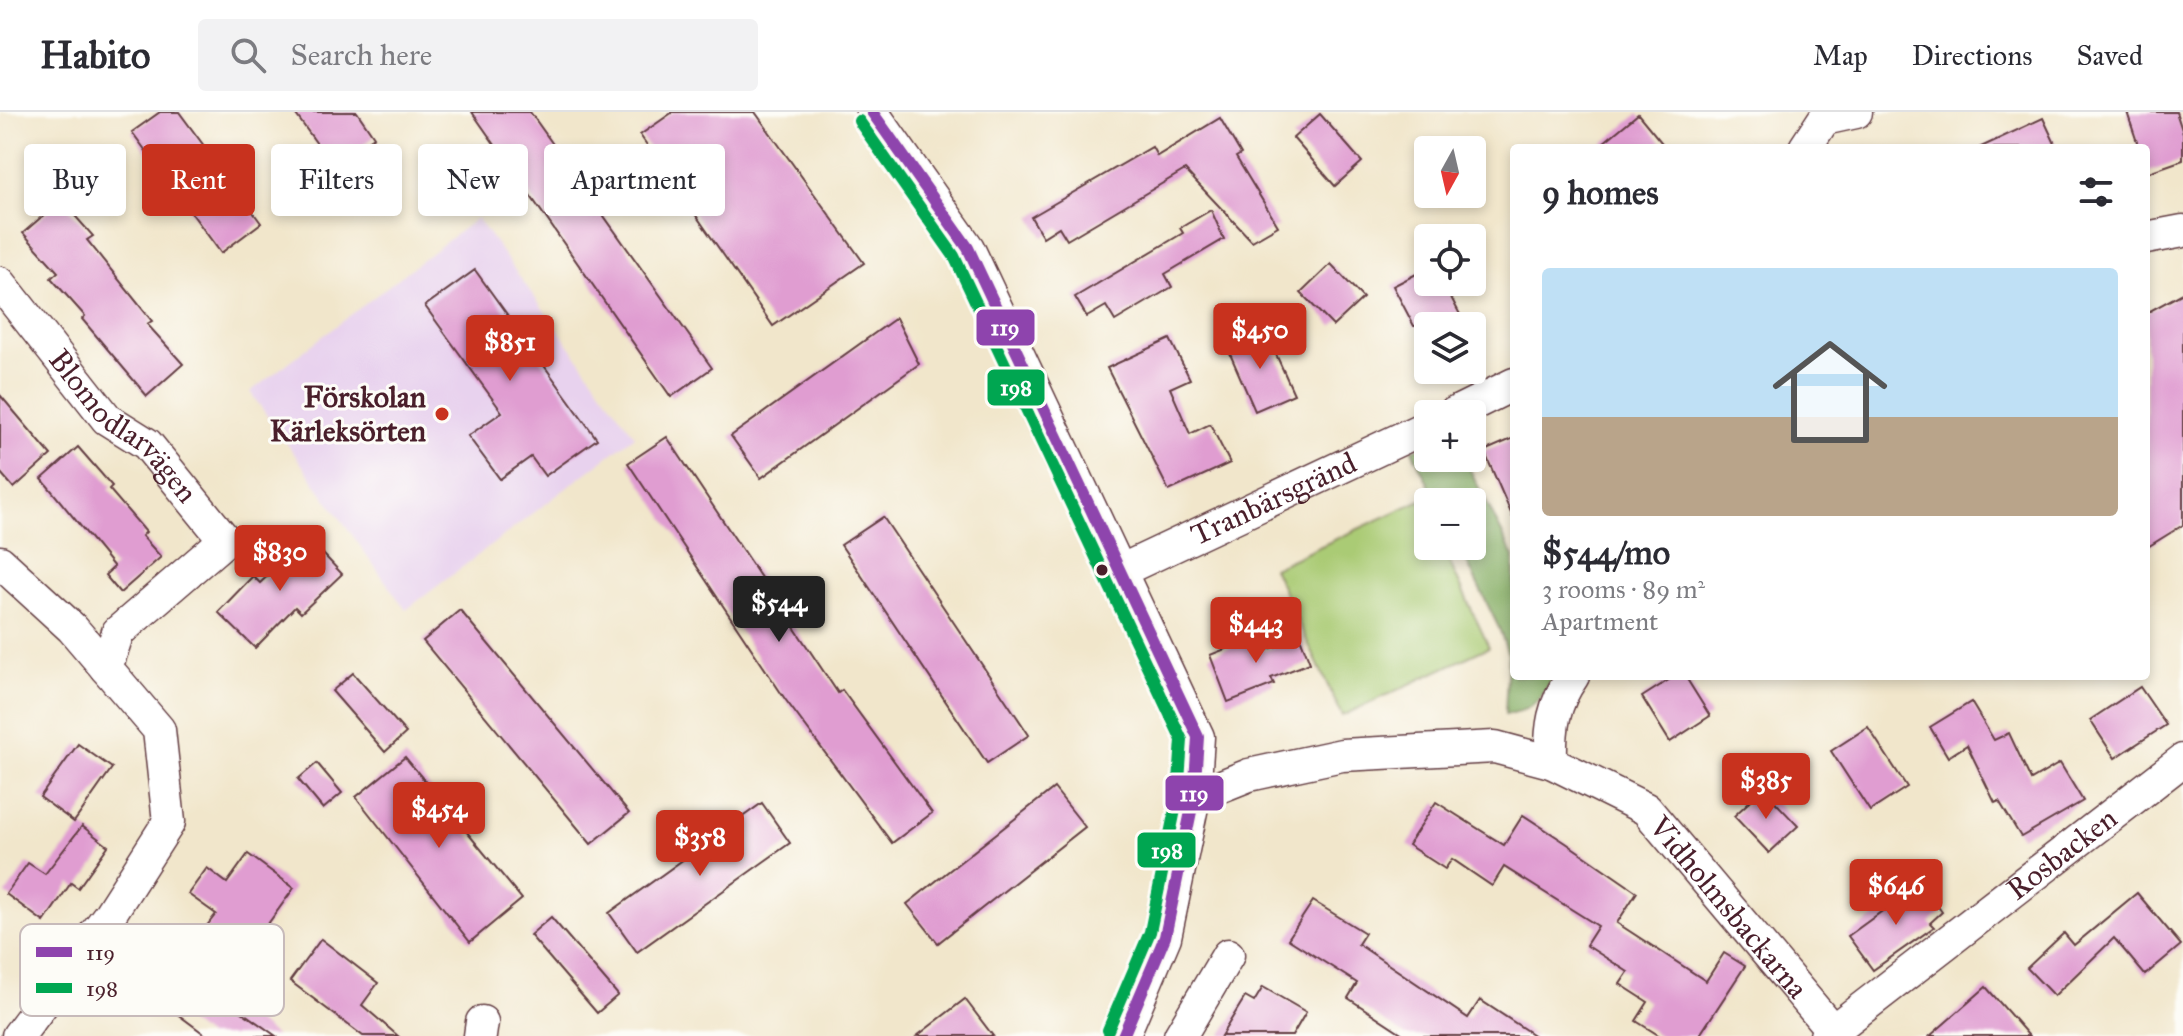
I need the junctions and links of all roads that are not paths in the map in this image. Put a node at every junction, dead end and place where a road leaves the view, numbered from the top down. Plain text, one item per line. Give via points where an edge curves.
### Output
1 (872, 112) edge
2 (1856, 112) edge
3 (1808, 144) edge
4 (2183, 231) edge
5 (2150, 237) edge
6 (0, 283) edge
7 (1510, 386) edge
8 (1481, 400) edge
9 (1414, 433) edge
10 (0, 562) edge
11 (1118, 572) junction
12 (106, 668) junction
13 (1570, 680) edge
14 (2183, 760) edge
15 (1551, 762) junction
16 (1194, 797) junction
17 (102, 924) edge
18 (1228, 955) dead end
19 (33, 1016) edge
20 (1831, 1034) edge
21 (18, 1036) edge
22 (1123, 1036) edge
23 (1180, 1036) edge

1 - 11 street via 968,248
2 - 3 street via 1824,119
4 - 5 street
6 - 12 street, Blomodlarvägen via 107,419 147,444 225,540 118,632
7 - 8 street
9 - 11 street, Tranbärsgränd
10 - 12 street via 72,628
11 - 16 street via 1198,737
12 - 17 street via 159,730 169,822
13 - 15 street via 1550,724
14 - 20 street, Rosbacken
15 - 16 street, Vidholmsbackarna via 1495,747 1342,755 1249,775
15 - 20 street, Vidholmsbackarna via 1646,809
16 - 22 street via 1165,937
18 - 23 street
19 - 21 street

